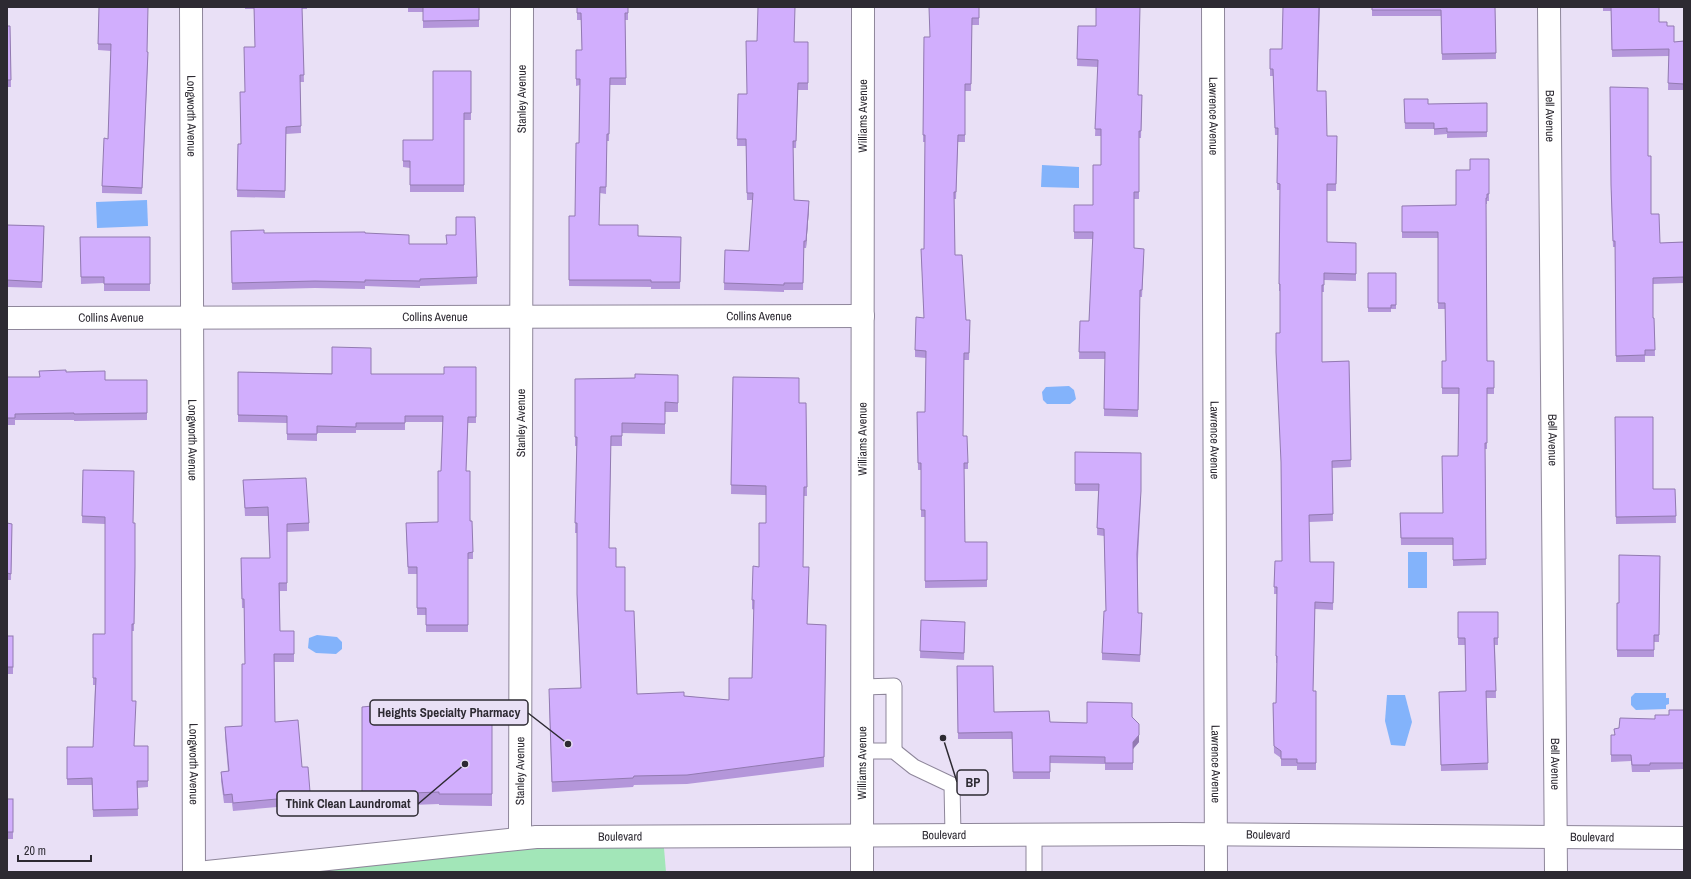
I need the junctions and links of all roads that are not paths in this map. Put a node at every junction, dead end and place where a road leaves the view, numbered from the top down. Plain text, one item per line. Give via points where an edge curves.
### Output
1 (191, 7) edge
2 (522, 7) edge
3 (862, 7) edge
4 (1213, 7) edge
5 (1549, 7) edge
6 (863, 316) junction
7 (521, 317) junction
8 (7, 318) edge
9 (193, 318) junction
10 (863, 687) junction
11 (862, 751) junction
12 (894, 751) junction
13 (1034, 834) junction
14 (1217, 834) junction
15 (953, 835) junction
16 (862, 836) junction
17 (520, 838) junction
18 (1555, 838) junction
19 (1684, 838) edge
20 (194, 872) edge
21 (207, 872) edge
22 (862, 872) edge
23 (1034, 872) edge
24 (1216, 872) edge
25 (1556, 872) edge

1 - 9 street, Longworth Avenue
2 - 7 street, Stanley Avenue
3 - 6 street, Williams Avenue
4 - 14 street, Lawrence Avenue
5 - 18 street, Bell Avenue
6 - 7 street, Collins Avenue
6 - 10 street, Williams Avenue
7 - 9 street, Collins Avenue
7 - 17 street, Stanley Avenue
8 - 9 street, Collins Avenue
9 - 20 street, Longworth Avenue
10 - 11 street, Williams Avenue
10 - 12 lane via 894,686
11 - 12 lane
11 - 16 street, Williams Avenue
12 - 15 lane via 914,767 952,785
13 - 14 street, Boulevard
13 - 15 street, Boulevard
13 - 23 lane
14 - 18 street, Boulevard
14 - 24 street, Lawrence Avenue
15 - 16 street, Boulevard
16 - 17 street, Boulevard
16 - 22 street, Williams Avenue
17 - 21 street, Boulevard
18 - 19 street, Boulevard
18 - 25 street, Bell Avenue

